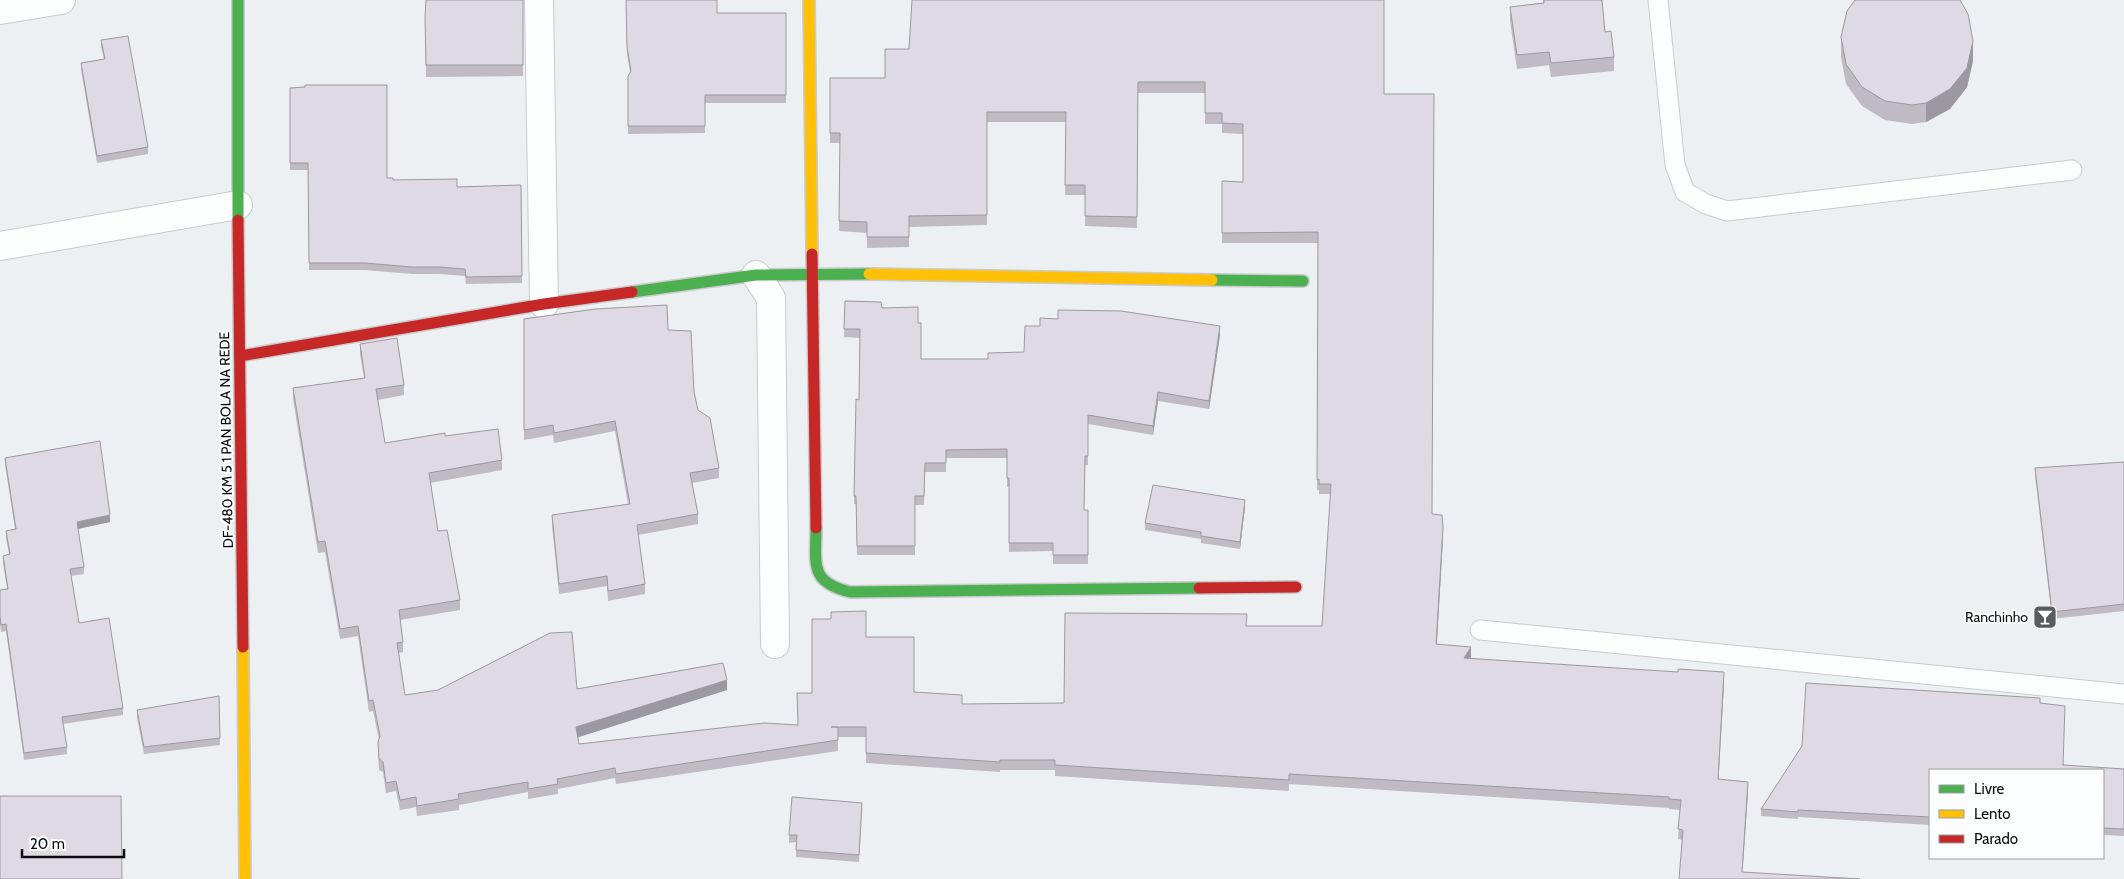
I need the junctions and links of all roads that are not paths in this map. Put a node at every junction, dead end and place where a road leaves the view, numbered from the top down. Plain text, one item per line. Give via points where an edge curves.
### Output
1 (61, 0) edge
2 (238, 0) edge
3 (810, 0) edge
4 (1658, 0) edge
5 (539, 2) dead end
6 (0, 10) edge
7 (2072, 170) dead end
8 (238, 205) junction
9 (0, 246) edge
10 (813, 273) junction
11 (756, 275) junction
12 (1303, 281) dead end
13 (544, 304) junction
14 (240, 356) junction
15 (1296, 587) dead end
16 (1480, 630) dead end
17 (775, 644) dead end
18 (2124, 694) edge
19 (245, 879) edge

1 - 6 street
2 - 8 street, DF-480 KM 5 1 PAN BOLA NA REDE
3 - 10 street
4 - 7 lane via 1675,165 1685,192 1706,204 1727,211
5 - 13 street
8 - 9 street
8 - 14 street, DF-480 KM 5 1 PAN BOLA NA REDE
10 - 11 street
10 - 12 street
10 - 15 street via 816,565 820,578 828,586 850,592
11 - 13 street
11 - 17 street via 771,298
13 - 14 street
14 - 19 street, DF-480 KM 5 1 PAN BOLA NA REDE
16 - 18 lane

